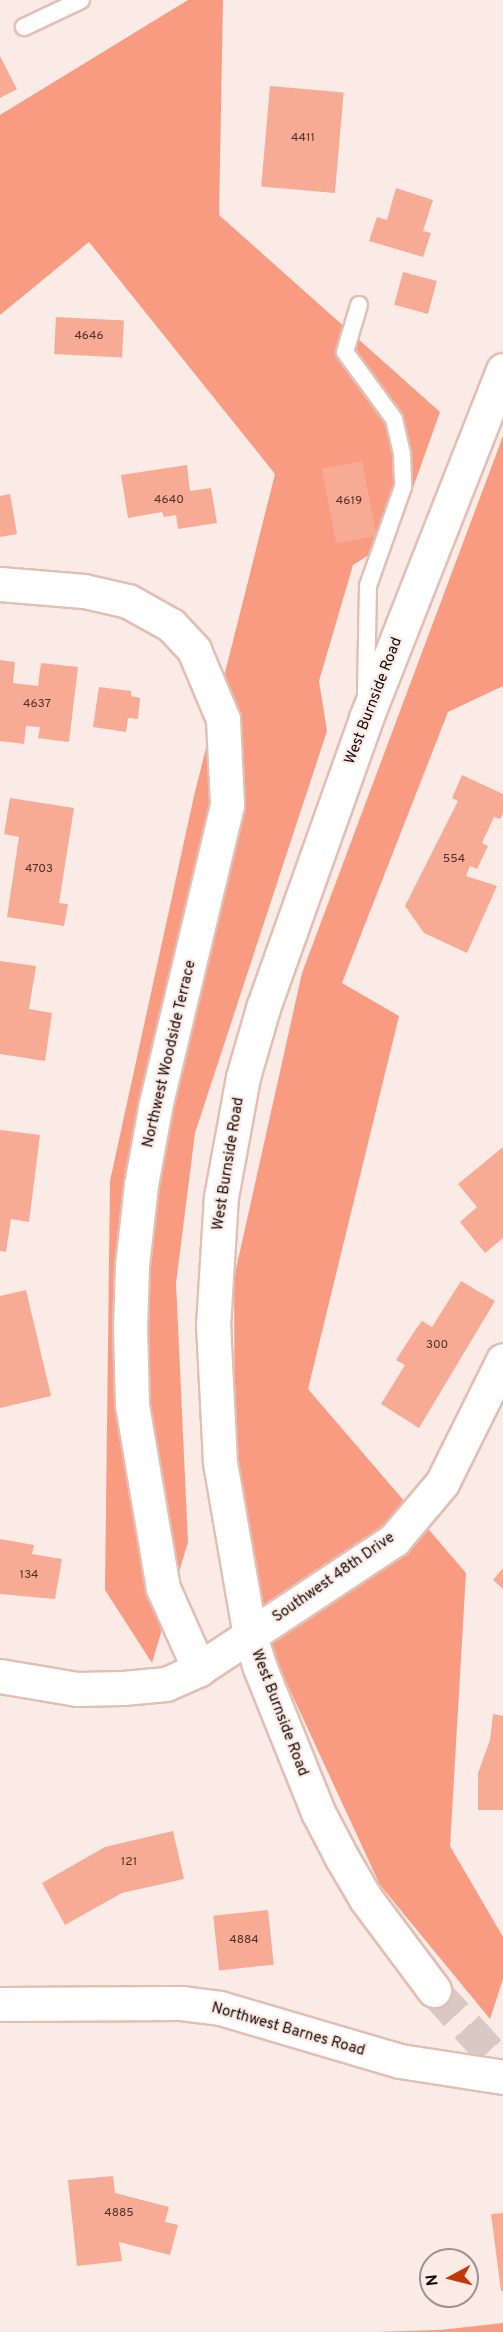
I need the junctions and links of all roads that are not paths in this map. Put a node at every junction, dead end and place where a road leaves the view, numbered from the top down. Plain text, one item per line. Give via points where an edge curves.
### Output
1 (81, 0) edge
2 (24, 27) dead end
3 (359, 305) dead end
4 (503, 370) edge
5 (0, 585) edge
6 (366, 718) junction
7 (503, 1360) edge
8 (250, 1636) junction
9 (199, 1669) junction
10 (0, 1676) edge
11 (434, 1990) tunnel mouth
12 (0, 2004) edge
13 (503, 2077) edge

1 - 2 lane
3 - 6 lane via 345,352 394,419 402,453 403,487 368,586
4 - 6 street, West Burnside Road
5 - 9 street, Northwest Woodside Terrace via 95,593 128,601 171,625 194,650 223,719 227,805 145,1163 132,1265 130,1327 132,1405 163,1588
6 - 8 street, West Burnside Road via 263,1008 243,1077 221,1197 213,1326 214,1402 220,1462
7 - 8 street, Southwest 48th Drive via 442,1483 394,1540
8 - 9 street, Southwest 48th Drive
8 - 11 street, West Burnside Road via 272,1701 323,1821 366,1899
9 - 10 street, Southwest 48th Drive via 166,1684 123,1688 78,1689
12 - 13 street, Northwest Barnes Road via 182,2003 220,2008 391,2059

